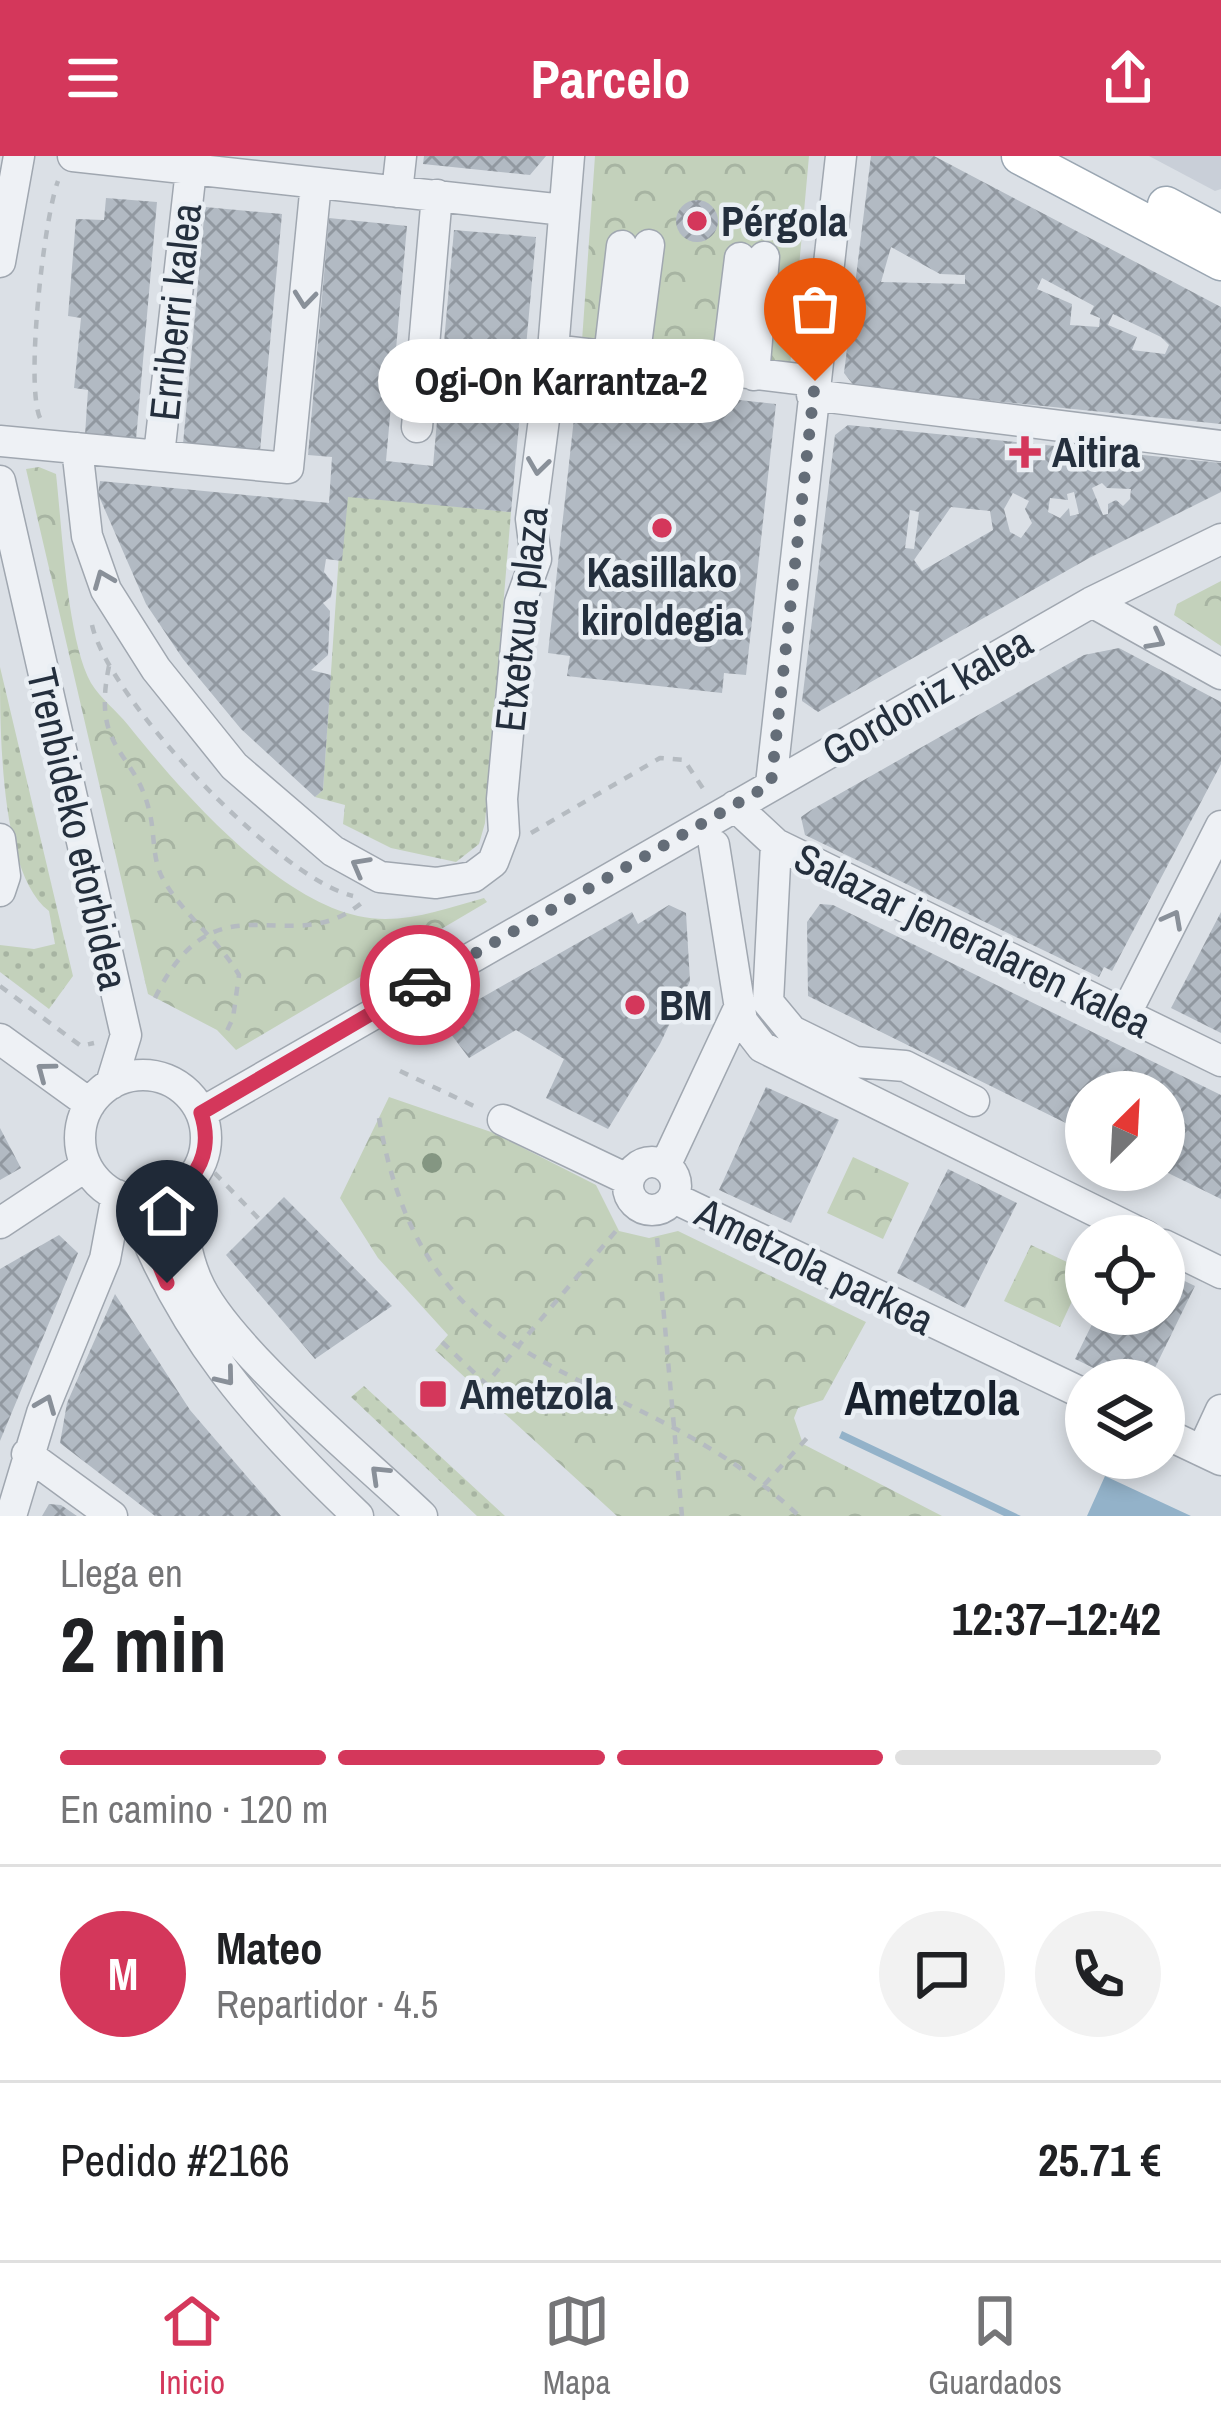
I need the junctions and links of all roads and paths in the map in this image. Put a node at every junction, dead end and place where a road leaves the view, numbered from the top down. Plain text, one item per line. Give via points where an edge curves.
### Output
1 (19, 156) edge
2 (400, 156) edge
3 (569, 156) edge
4 (842, 156) edge
5 (1020, 156) edge
6 (1072, 156) edge
7 (68, 162) edge
8 (190, 170) junction
9 (316, 183) junction
10 (397, 192) junction
11 (437, 195) junction
12 (564, 210) junction
13 (1221, 233) edge
14 (636, 245) dead end
15 (752, 257) dead end
16 (0, 262) edge
17 (1221, 262) edge
18 (553, 350) junction
19 (622, 359) junction
20 (740, 374) junction
21 (814, 388) junction
22 (417, 427) dead end
23 (0, 441) edge
24 (1221, 446) edge
25 (65, 447) junction
26 (159, 455) junction
27 (0, 481) edge
28 (1221, 538) edge
29 (1092, 602) junction
30 (90, 615) dead end
31 (109, 666) junction
32 (1221, 674) edge
33 (771, 784) junction
34 (706, 794) dead end
35 (735, 806) junction
36 (1221, 826) edge
37 (0, 839) edge
38 (519, 842) dead end
39 (776, 844) junction
40 (714, 845) dead end
41 (0, 891) edge
42 (208, 932) junction
43 (0, 986) edge
44 (155, 998) dead end
45 (739, 1008) junction
46 (1126, 1013) junction
47 (126, 1035) junction
48 (224, 1037) dead end
49 (0, 1040) edge
50 (1221, 1061) edge
51 (400, 1071) dead end
52 (163, 1077) junction
53 (100, 1094) junction
54 (974, 1101) dead end
55 (201, 1113) junction
56 (379, 1118) dead end
57 (503, 1120) joint
58 (202, 1160) junction
59 (86, 1166) junction
60 (179, 1190) junction
61 (124, 1198) junction
62 (645, 1210) junction
63 (1103, 1215) edge
64 (260, 1221) dead end
65 (0, 1223) edge
66 (1185, 1255) edge
67 (1221, 1273) edge
68 (442, 1342) dead end
69 (518, 1347) junction
70 (1065, 1386) edge
71 (1221, 1410) edge
72 (674, 1429) junction
73 (808, 1437) dead end
74 (27, 1454) junction
75 (1211, 1455) edge
76 (764, 1485) junction
77 (8, 1511) edge
78 (112, 1516) edge
79 (358, 1516) edge
80 (422, 1516) edge
81 (682, 1516) edge
82 (799, 1516) edge

1 - 16 street
2 - 10 street
3 - 12 street, Etxetxua plaza
4 - 21 street
5 - 17 main road
6 - 13 main road
7 - 8 street
7 - 25 path via 51,200 34,404
8 - 9 street
8 - 26 street, Erriberri kalea
9 - 10 street
9 -> 26 street via 288,468
10 - 11 street
11 - 12 street
11 - 22 street
12 - 18 street, Etxetxua plaza
14 - 19 street
15 - 20 street
18 - 19 street
18 -> 25 street, Etxetxua plaza via 531,519 536,559 520,603 504,833 493,862 473,877 380,877 333,851 233,766 106,590
19 - 20 street
20 - 21 street
21 - 24 street
21 - 33 street
23 - 25 street
25 - 26 street
27 - 47 street, Trenbideko etorbidea
28 - 29 street, Gordoniz kalea
29 -> 32 street
29 - 33 street, Gordoniz kalea
30 - 31 path
31 - 42 path via 106,728 140,786 162,877
31 - 42 path via 243,825 306,873 365,899 345,917 314,926 239,923
33 - 35 street, Gordoniz kalea
34 - 38 path via 684,760 660,758
35 - 39 street, Salazar jeneralaren kalea
35 - 55 street, Gordoniz kalea
46 -> 36 street
37 - 41 street
39 - 46 street, Salazar jeneralaren kalea
39 - 54 street via 768,1002 792,1030 855,1062 886,1055
40 - 45 street
42 - 44 path via 170,968
42 - 48 path via 239,975
43 - 47 path via 81,1046
45 - 62 street, Ametzola parkea via 665,1166 677,1182
45 - 63 street via 762,1047
46 - 50 street, Salazar jeneralaren kalea
47 - 52 street
47 - 53 street
53 -> 49 street
51 - 57 path
52 - 53 street via 130,1075
52 - 55 street
53 - 59 street via 81,1124
55 - 58 street
56 - 69 path via 389,1180 434,1273 471,1314
57 - 62 street, Ametzola parkea
58 - 60 street
58 - 64 path
59 - 61 street
59 - 65 street
60 - 61 street
80 -> 60 street via 236,1339 197,1285
74 -> 61 street
61 -> 79 street via 203,1349
62 - 69 path
62 - 70 street, Ametzola parkea
62 - 72 path
66 - 67 street
68 - 69 path via 486,1384
69 - 72 path
71 - 75 street
72 - 76 path
72 - 81 path
73 - 76 path
74 - 77 street
74 - 78 street
76 - 82 path

